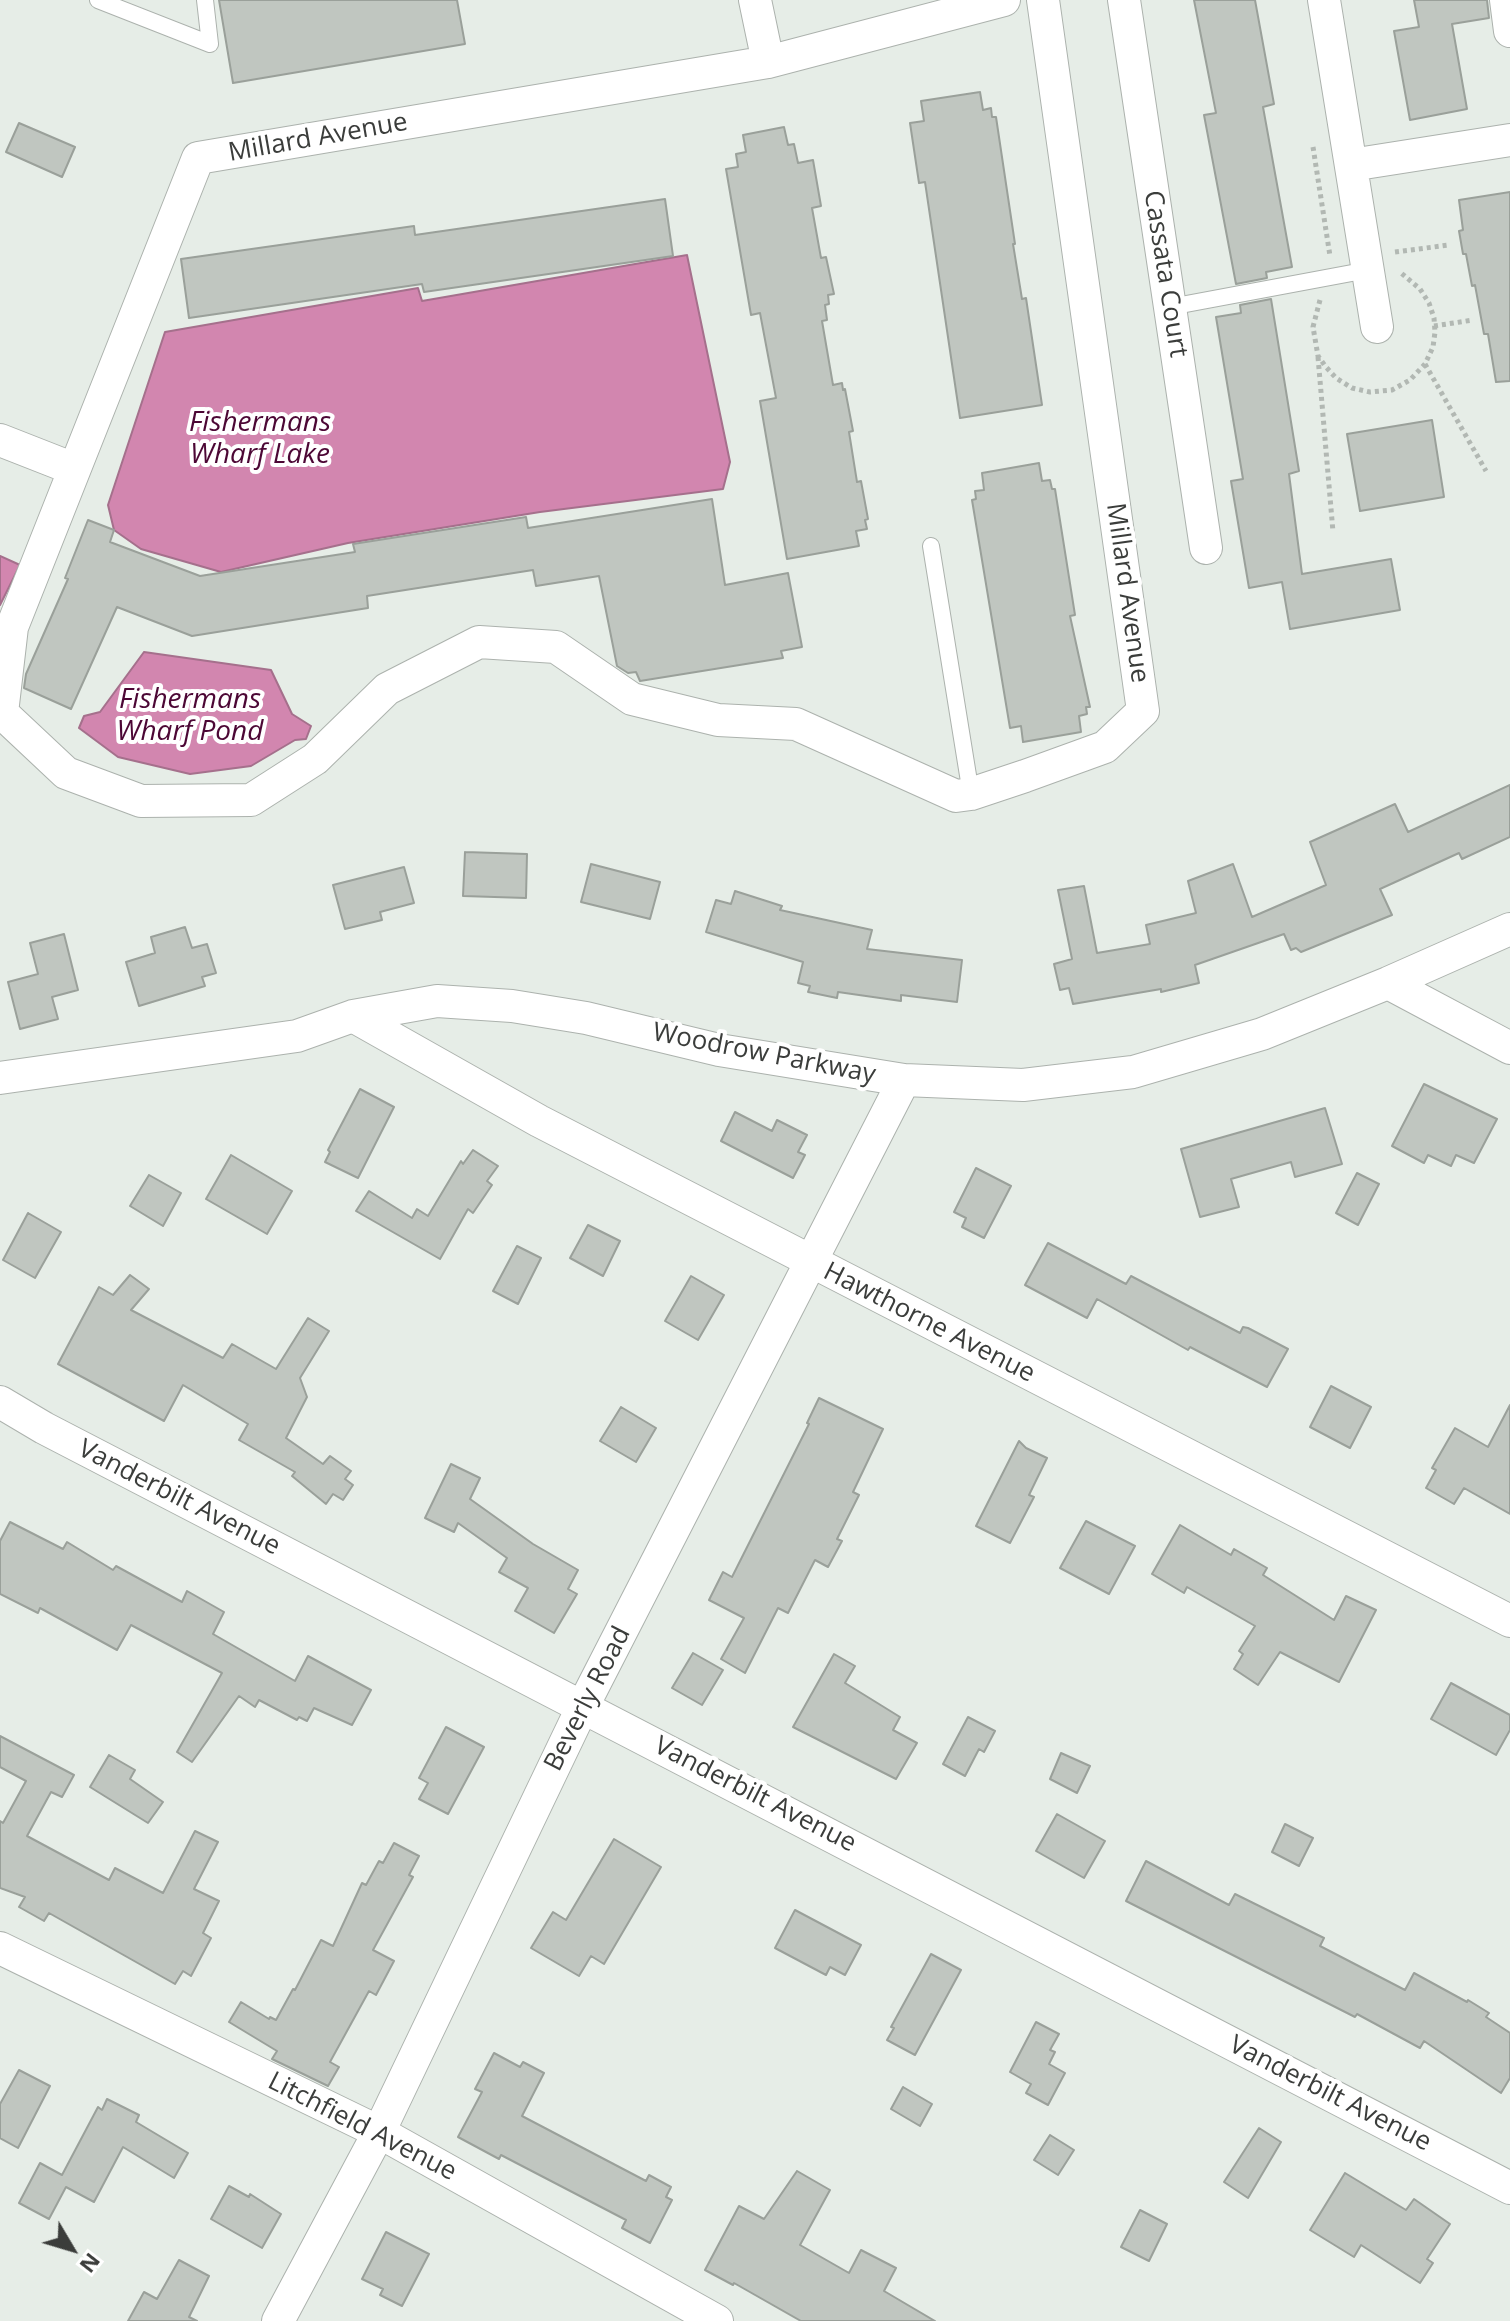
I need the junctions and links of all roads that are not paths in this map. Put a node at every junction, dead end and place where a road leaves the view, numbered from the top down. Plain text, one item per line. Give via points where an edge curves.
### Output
1 (98, 0) edge
2 (205, 0) edge
3 (755, 0) edge
4 (1004, 0) edge
5 (1043, 0) edge
6 (1124, 0) edge
7 (1324, 0) edge
8 (1506, 0) edge
9 (1510, 31) edge
10 (768, 62) junction
11 (1510, 140) edge
12 (1351, 165) junction
13 (1381, 261) junction
14 (1170, 307) junction
15 (1377, 327) dead end
16 (0, 440) edge
17 (74, 469) junction
18 (931, 546) dead end
19 (1206, 548) dead end
20 (971, 794) junction
21 (1510, 929) edge
22 (1388, 983) junction
23 (353, 1016) junction
24 (1510, 1048) edge
25 (0, 1078) edge
26 (904, 1080) junction
27 (812, 1262) junction
28 (0, 1402) edge
29 (1510, 1621) edge
30 (583, 1706) junction
31 (0, 1948) edge
32 (379, 2132) junction
33 (1510, 2188) edge
34 (278, 2321) edge
35 (717, 2321) edge

1 - 2 lane via 210,44
3 - 10 street
4 - 10 street, Millard Avenue
5 - 20 street, Millard Avenue via 1143,711 1105,747
6 - 14 street, Cassata Court
7 - 12 street
8 - 9 street
10 - 17 street, Millard Avenue via 198,158
11 - 12 street
12 - 13 street
13 - 14 lane
13 - 15 street
14 - 19 street, Cassata Court
16 - 17 street
17 - 20 street, Millard Avenue via 12,627 2,713 66,773 141,801 251,800 315,759 387,689 479,642 556,647 632,699 718,720 796,724 956,796
18 - 20 lane
21 - 22 street, Woodrow Parkway
22 - 24 street
22 - 26 street, Woodrow Parkway via 1262,1034 1133,1072 1023,1085
23 - 25 street, Woodrow Parkway via 297,1036
23 - 26 street, Woodrow Parkway via 437,1001 512,1006 719,1050
23 - 27 street, Hawthorne Avenue via 539,1121
26 - 27 street, Beverly Road
27 - 29 street, Hawthorne Avenue
27 - 30 street, Beverly Road
28 - 30 street, Vanderbilt Avenue
30 - 32 street, Beverly Road
30 - 33 street, Vanderbilt Avenue
31 - 32 street, Litchfield Avenue
32 - 34 street, Beverly Road
32 - 35 street, Litchfield Avenue

